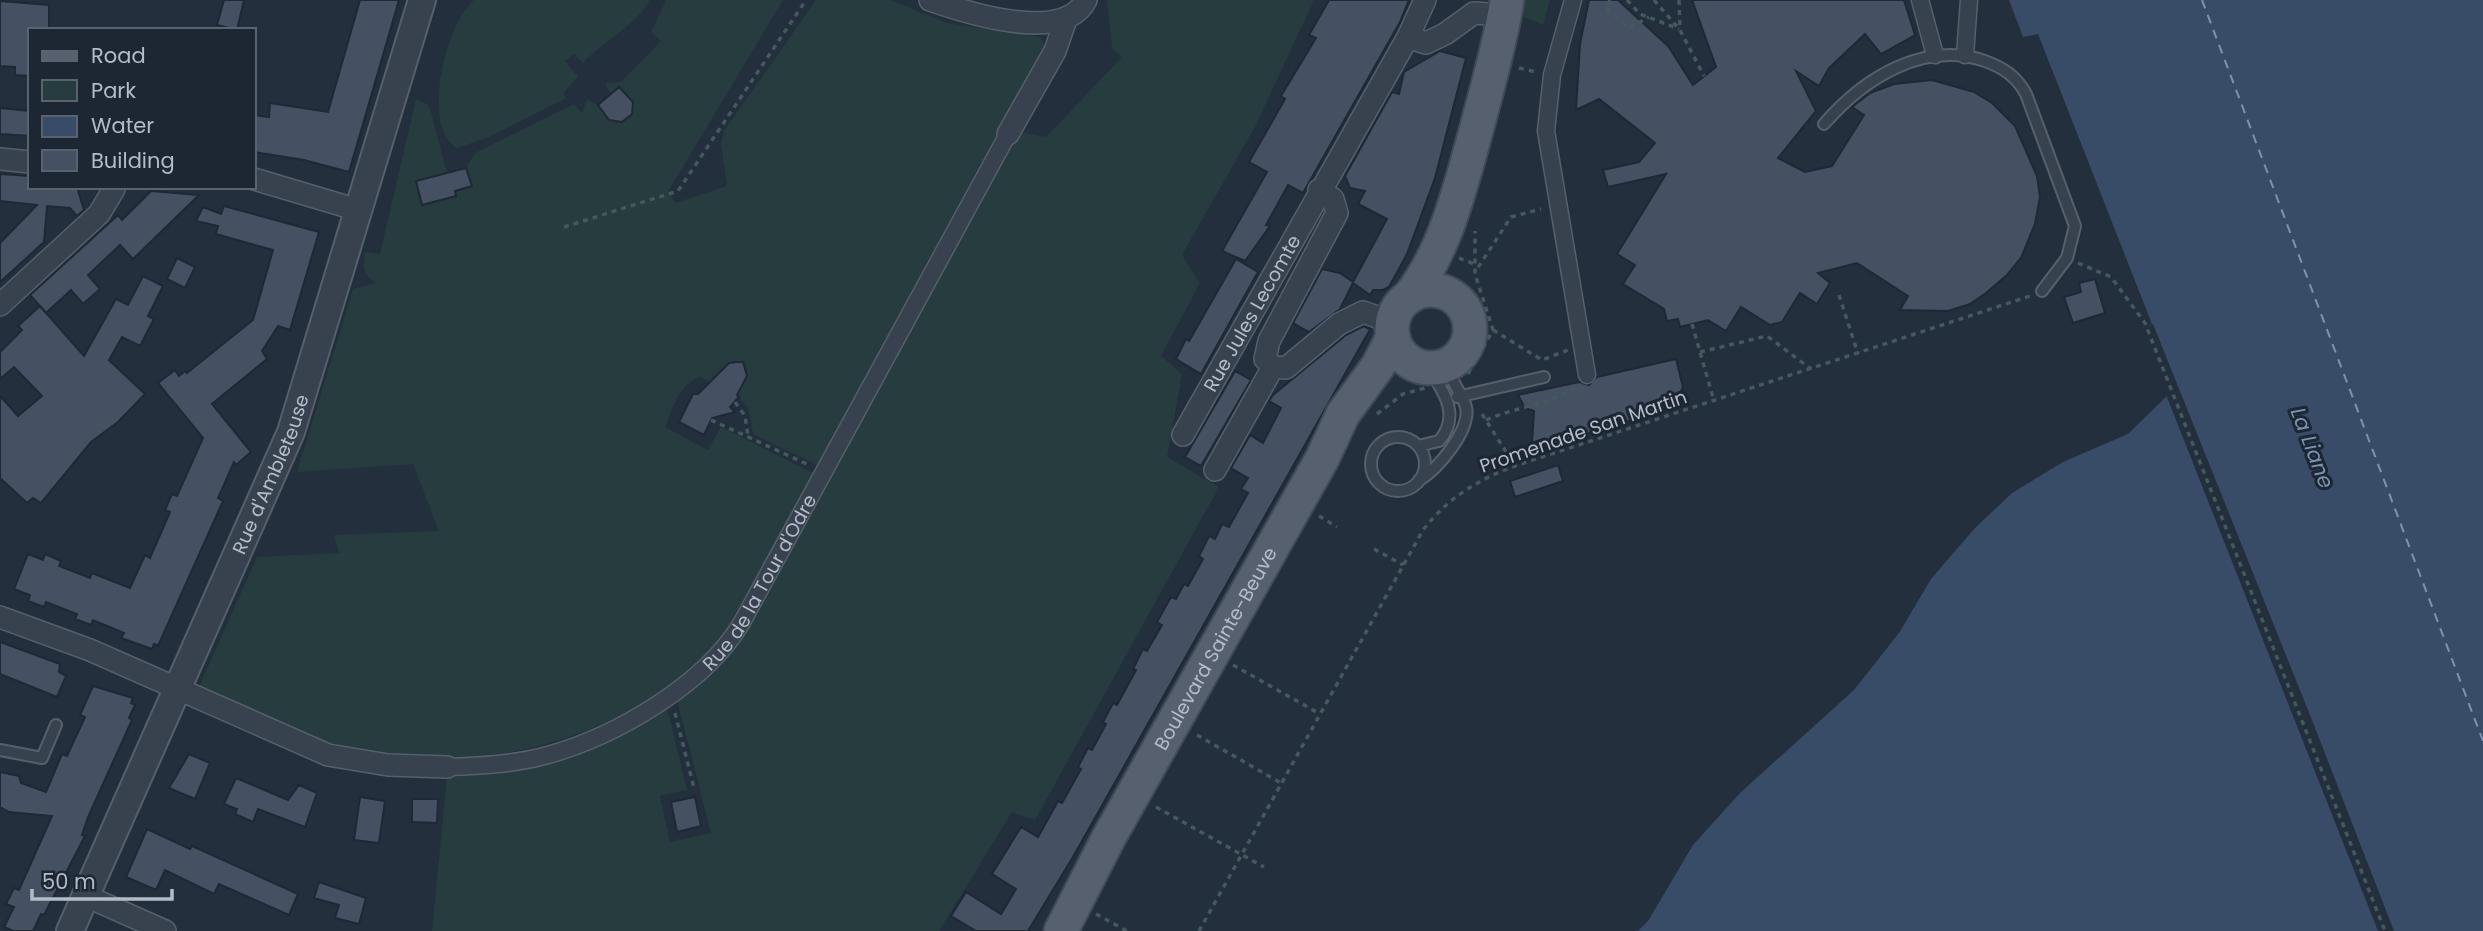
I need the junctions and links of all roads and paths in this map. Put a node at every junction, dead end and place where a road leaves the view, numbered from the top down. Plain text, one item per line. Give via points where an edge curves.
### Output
1 (422, 0) edge
2 (806, 0) edge
3 (930, 0) edge
4 (1086, 0) edge
5 (1425, 0) edge
6 (1573, 0) edge
7 (1610, 0) edge
8 (1627, 0) edge
9 (1654, 0) edge
10 (1679, 0) edge
11 (1920, 0) edge
12 (1969, 0) edge
13 (952, 4) edge
14 (1505, 8) edge
15 (1649, 18) junction
16 (1066, 19) junction
17 (1680, 30) junction
18 (1408, 37) junction
19 (1935, 55) junction
20 (1965, 55) junction
21 (1514, 67) dead end
22 (1552, 75) junction
23 (1704, 76) dead end
24 (1824, 124) dead end
25 (1008, 134) joint
26 (0, 159) edge
27 (28, 162) edge
28 (256, 180) edge
29 (1461, 185) junction
30 (114, 189) edge
31 (1319, 190) junction
32 (1558, 204) junction
33 (358, 210) junction
34 (564, 227) dead end
35 (2067, 258) junction
36 (1474, 265) dead end
37 (2042, 291) joint
38 (1839, 295) dead end
39 (1410, 296) junction
40 (0, 305) edge
41 (1462, 305) junction
42 (1692, 324) dead end
43 (1493, 330) dead end
44 (1392, 334) junction
45 (1582, 346) junction
46 (1700, 352) junction
47 (1857, 354) junction
48 (1438, 365) junction
49 (1273, 367) junction
50 (1812, 369) junction
51 (1587, 375) joint
52 (1544, 377) dead end
53 (1461, 396) junction
54 (1448, 400) junction
55 (1714, 401) junction
56 (735, 402) dead end
57 (711, 419) dead end
58 (1486, 420) dead end
59 (1183, 435) dead end
60 (748, 436) junction
61 (1497, 436) dead end
62 (1418, 446) junction
63 (1322, 459) junction
64 (1515, 466) junction
65 (1216, 470) dead end
66 (823, 472) junction
67 (1419, 480) junction
68 (1314, 513) dead end
69 (1338, 527) dead end
70 (1374, 549) dead end
71 (1404, 565) junction
72 (0, 617) edge
73 (1213, 653) junction
74 (178, 689) junction
75 (670, 694) junction
76 (1320, 714) junction
77 (1174, 722) junction
78 (56, 725) dead end
79 (0, 750) edge
80 (447, 767) joint
81 (1281, 783) junction
82 (694, 788) dead end
83 (1145, 801) dead end
84 (1108, 839) junction
85 (1242, 854) junction
86 (1264, 867) dead end
87 (86, 896) junction
88 (1085, 908) dead end
89 (70, 931) edge
90 (165, 931) edge
91 (1047, 931) edge
92 (1061, 931) edge
93 (1127, 931) edge
94 (1199, 931) edge
95 (2385, 931) edge

1 - 33 street, Rue d'Ambleteuse
2 - 34 path via 678,191
3 - 13 street
4 - 16 street, Rue de la Tour d'Odre
5 - 18 street, Rue Jules Lecomte
6 - 22 street
7 - 15 path via 1606,8 1629,28
8 - 15 path
9 - 17 path
10 - 17 path
11 - 19 street
12 - 20 street
13 - 16 street via 1033,23
14 - 18 street via 1474,13 1426,43
14 - 29 main road
15 - 17 path
16 - 25 street, Rue de la Tour d'Odre via 1055,51
17 - 23 path
18 - 31 street, Rue Jules Lecomte
19 - 20 lane
19 - 24 lane via 1877,77
20 - 35 lane via 2003,69 2026,94 2073,216 2074,236
21 - 22 path
22 - 32 street via 1546,131
25 - 66 street, Rue de la Tour d'Odre
26 - 27 street
28 - 33 street
29 - 39 main road via 1432,263
29 - 41 main road via 1454,265
30 - 40 street via 99,214
31 - 49 street, Rue Jules Lecomte via 1333,199 1337,213 1266,348 1265,359
31 - 59 street, Rue Jules Lecomte
32 - 36 path via 1511,217 1484,262
32 - 45 street
33 - 74 street, Rue d'Ambleteuse via 290,432
35 - 37 lane
35 - 95 path via 2111,276 2146,323
37 - 47 path, Promenade San Martin
38 - 47 path
39 - 41 main road via 1438,290
39 - 44 main road via 1396,311
41 - 48 main road via 1470,320 1468,344
42 - 46 path
43 - 45 path via 1542,360
44 - 48 main road via 1404,357
44 - 49 street via 1376,315 1359,313 1290,366
44 - 63 main road, Boulevard Sainte-Beuve via 1378,366 1343,414
45 - 51 street
46 - 50 path via 1767,336
46 - 55 path
47 - 50 path, Promenade San Martin
48 - 53 lane via 1451,374
48 - 54 lane
48 - 63 main road, Boulevard Sainte-Beuve via 1394,383 1374,399
49 - 65 street
50 - 55 path, Promenade San Martin
51 - 58 path via 1559,397
52 - 53 lane
53 - 54 lane
53 - 67 lane via 1467,410 1465,420 1443,462
54 - 62 lane via 1450,418 1442,438
55 - 64 path, Promenade San Martin
56 - 60 path via 746,416
57 - 60 path
60 - 66 path
61 - 64 path
62 - 67 lane via 1425,463
62 - 67 lane via 1407,438 1388,439 1375,451 1372,465 1377,479 1388,488 1402,490
63 - 73 main road, Boulevard Sainte-Beuve
64 - 71 path, Promenade San Martin via 1477,482 1441,509
66 - 75 street, Rue de la Tour d'Odre via 735,633 706,667
68 - 69 path
70 - 71 path
71 - 76 path, Promenade San Martin
72 - 74 street, Rue de la Tour d'Odre
73 - 76 path
73 - 77 main road, Boulevard Sainte-Beuve
74 - 80 street, Rue de la Tour d'Odre via 328,755 379,764
74 - 87 street, Rue d'Ambleteuse
75 - 80 street, Rue de la Tour d'Odre via 621,724 560,751 519,761
75 - 82 path
76 - 81 path, Promenade San Martin
77 - 81 path
77 - 84 main road, Boulevard Sainte-Beuve
78 - 79 lane via 42,758
81 - 85 path, Promenade San Martin
83 - 85 path
84 - 91 main road, Boulevard Sainte-Beuve
84 - 92 main road, Boulevard Sainte-Beuve
85 - 86 path
85 - 94 path, Promenade San Martin
87 - 89 street, Rue d'Ambleteuse
87 - 90 street
88 - 93 path

